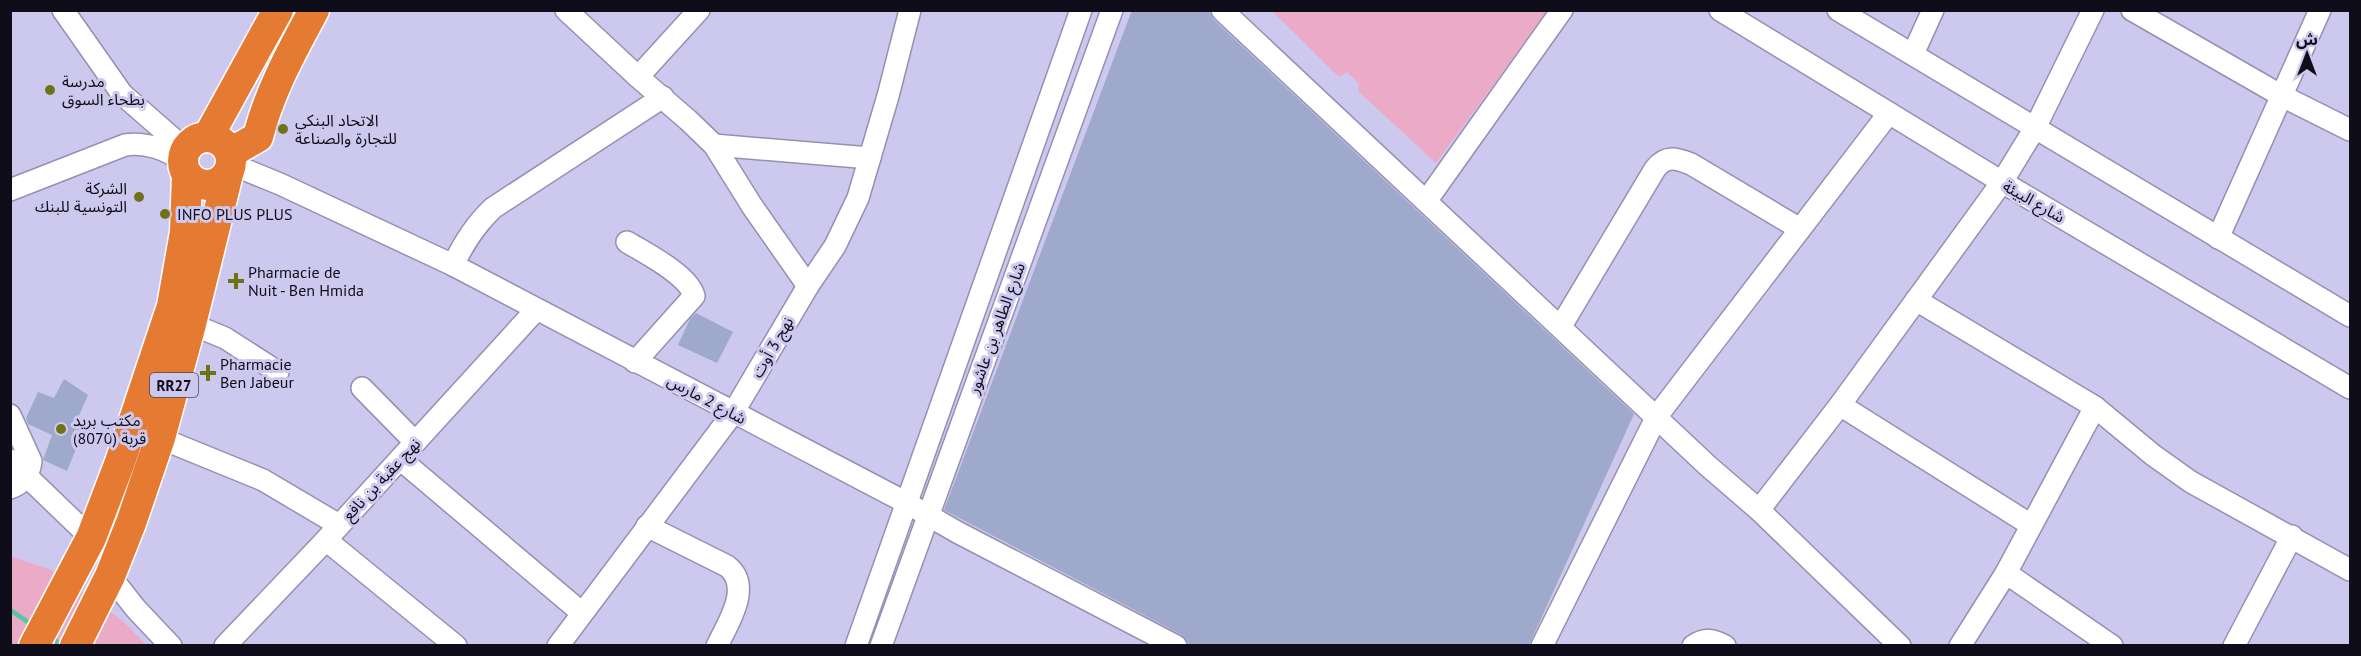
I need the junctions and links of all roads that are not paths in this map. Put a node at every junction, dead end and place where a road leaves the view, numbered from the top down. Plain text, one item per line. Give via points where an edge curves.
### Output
1 (63, 10) edge
2 (278, 10) edge
3 (314, 10) edge
4 (566, 10) edge
5 (699, 10) edge
6 (910, 10) edge
7 (1081, 10) edge
8 (1112, 10) edge
9 (1562, 10) edge
10 (1720, 10) edge
11 (1838, 10) edge
12 (1933, 10) edge
13 (2093, 10) edge
14 (2132, 10) edge
15 (2320, 10) edge
16 (1230, 13) edge
17 (1913, 54) junction
18 (638, 77) junction
19 (2282, 96) junction
20 (663, 97) junction
21 (1889, 113) junction
22 (2035, 128) junction
23 (2350, 130) edge
24 (714, 145) junction
25 (206, 157) junction
26 (870, 158) junction
27 (2002, 182) junction
28 (10, 190) edge
29 (1427, 200) junction
30 (1800, 229) junction
31 (2218, 238) junction
32 (627, 242) dead end
33 (453, 265) junction
34 (808, 286) junction
35 (1916, 300) junction
36 (536, 310) junction
37 (2350, 316) edge
38 (191, 324) junction
39 (1561, 326) junction
40 (635, 362) junction
41 (278, 372) dead end
42 (362, 388) dead end
43 (2350, 388) edge
44 (1840, 405) junction
45 (2096, 407) junction
46 (733, 413) junction
47 (10, 415) edge
48 (1657, 416) junction
49 (160, 438) junction
50 (415, 442) junction
51 (400, 459) junction
52 (10, 460) edge
53 (18, 483) edge
54 (905, 502) junction
55 (1759, 510) junction
56 (927, 516) junction
57 (2031, 525) junction
58 (647, 526) junction
59 (332, 532) junction
60 (2292, 536) junction
61 (91, 538) junction
62 (2350, 570) edge
63 (2006, 573) junction
64 (107, 583) junction
65 (582, 613) junction
66 (34, 645) edge
67 (75, 645) edge
68 (171, 645) edge
69 (225, 645) edge
70 (456, 645) edge
71 (558, 645) edge
72 (717, 645) edge
73 (856, 645) edge
74 (881, 645) edge
75 (1176, 645) edge
76 (1542, 645) edge
77 (1693, 645) edge
78 (1725, 645) edge
79 (1900, 645) edge
80 (1960, 645) edge
81 (2112, 645) edge
82 (2234, 645) edge

1 - 25 street via 117,87 137,108
2 - 25 highway, RR27
3 - 25 highway via 264,111 258,137
4 - 18 street
5 - 18 street
6 - 26 street, نهج 3 أوت
7 - 54 street, شارع الطاهر بن عاشور
8 - 56 street, شارع الطاهر بن عاشور
9 - 29 street
10 - 21 street, شارع البيئة
11 - 17 street
12 - 17 street
13 - 22 street
14 - 19 street
15 - 19 street
16 - 29 street
17 - 22 street
18 - 20 street
19 - 23 street
19 - 31 street
20 - 24 street
20 - 33 street via 493,208 471,232
21 - 27 street, شارع البيئة
21 - 30 street
22 - 27 street
22 - 31 street
24 - 26 street
24 - 34 street
25 - 28 street via 124,145
25 - 33 street, شارع 2 مارس via 280,184
25 - 38 highway, RR27
25 - 61 highway, RR27 via 185,232 172,306
26 - 34 street, نهج 3 أوت via 847,225
27 - 35 street
27 - 43 street, شارع البيئة
29 - 39 street
30 - 39 street via 1691,164 1667,159 1655,170
30 - 48 street
31 - 37 street
32 - 40 street via 681,278 692,287 694,296
33 - 36 street, شارع 2 مارس
34 - 46 street, نهج 3 أوت
35 - 44 street
35 - 45 street
36 - 40 street, شارع 2 مارس
36 - 50 street, نهج عقبة بن نافع
38 - 41 street via 225,338
38 - 49 highway, RR27
39 - 48 street
40 - 46 street, شارع 2 مارس
42 - 50 street
44 - 55 street
44 - 57 street
45 - 57 street
45 - 60 street via 2191,482
46 - 54 street, شارع 2 مارس
46 - 58 street, نهج 3 أوت
47 - 53 street via 31,461
48 - 55 street
48 - 76 street
49 - 59 street via 263,480
49 - 64 highway, RR27
50 - 51 street, نهج عقبة بن نافع
51 - 59 street, نهج عقبة بن نافع
51 - 65 street
52 - 53 street
53 - 61 street
54 - 56 street, شارع 2 مارس
54 - 73 street, شارع الطاهر بن عاشور
55 - 79 street
56 - 74 street, شارع الطاهر بن عاشور
56 - 75 street, شارع 2 مارس
57 - 63 street
58 - 65 street, نهج 3 أوت
58 - 72 street via 735,572 739,592
59 - 69 street, نهج عقبة بن نافع
59 - 70 street
60 - 62 street
60 - 82 street
61 - 66 highway, RR27
63 - 80 street
63 - 81 street
64 - 67 highway, RR27
64 - 68 street
65 - 71 street, نهج 3 أوت
77 - 78 street via 1713,639

